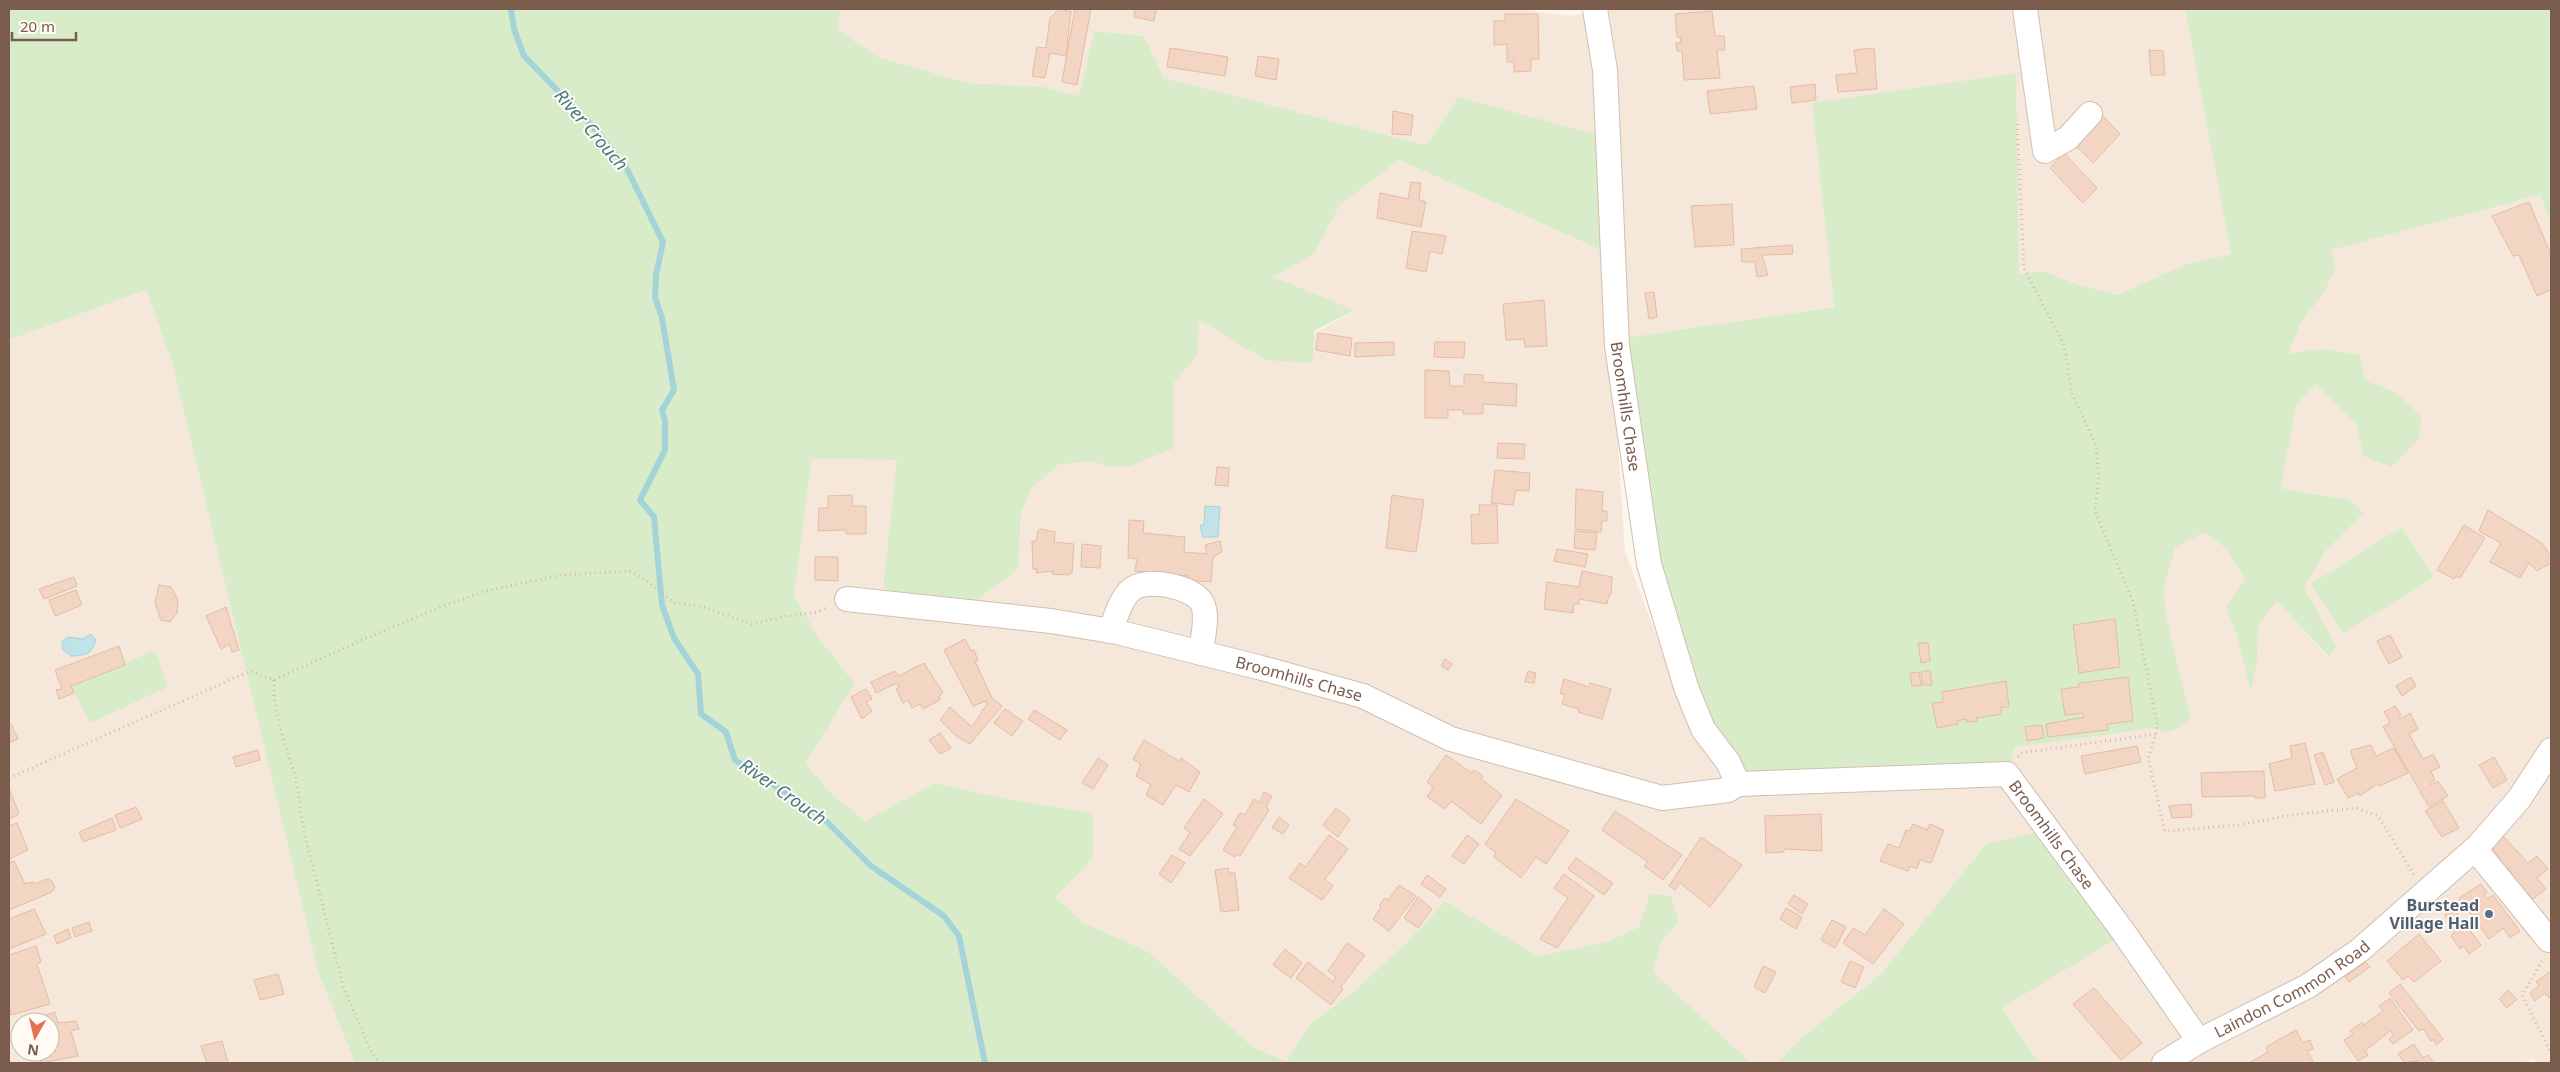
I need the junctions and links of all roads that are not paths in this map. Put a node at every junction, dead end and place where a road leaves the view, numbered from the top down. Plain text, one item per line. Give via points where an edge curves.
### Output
1 (1595, 9) edge
2 (2025, 9) edge
3 (2090, 114) dead end
4 (847, 598) road end
5 (1110, 631) junction
6 (1201, 653) junction
7 (2551, 750) edge
8 (1738, 784) junction
9 (2475, 849) junction
10 (2549, 940) road end
11 (2198, 1041) junction
12 (2164, 1063) edge

1 - 8 street, Broomhills Chase via 1605,70 1618,346 1649,564 1686,688 1703,729 1728,762
2 - 3 street via 2045,151 2068,138
4 - 5 street, Broomhills Chase
5 - 6 street, Broomhills Chase
5 - 6 street via 1130,590 1145,584 1167,585 1194,594 1202,602
6 - 8 street, Broomhills Chase via 1363,696 1451,739 1662,798 1728,790
7 - 9 street, Laindon Common Road via 2519,799
8 - 11 street, Broomhills Chase via 2007,774 2122,930
9 - 10 street
9 - 11 street, Laindon Common Road via 2360,950 2308,986
11 - 12 street, Laindon Common Road

